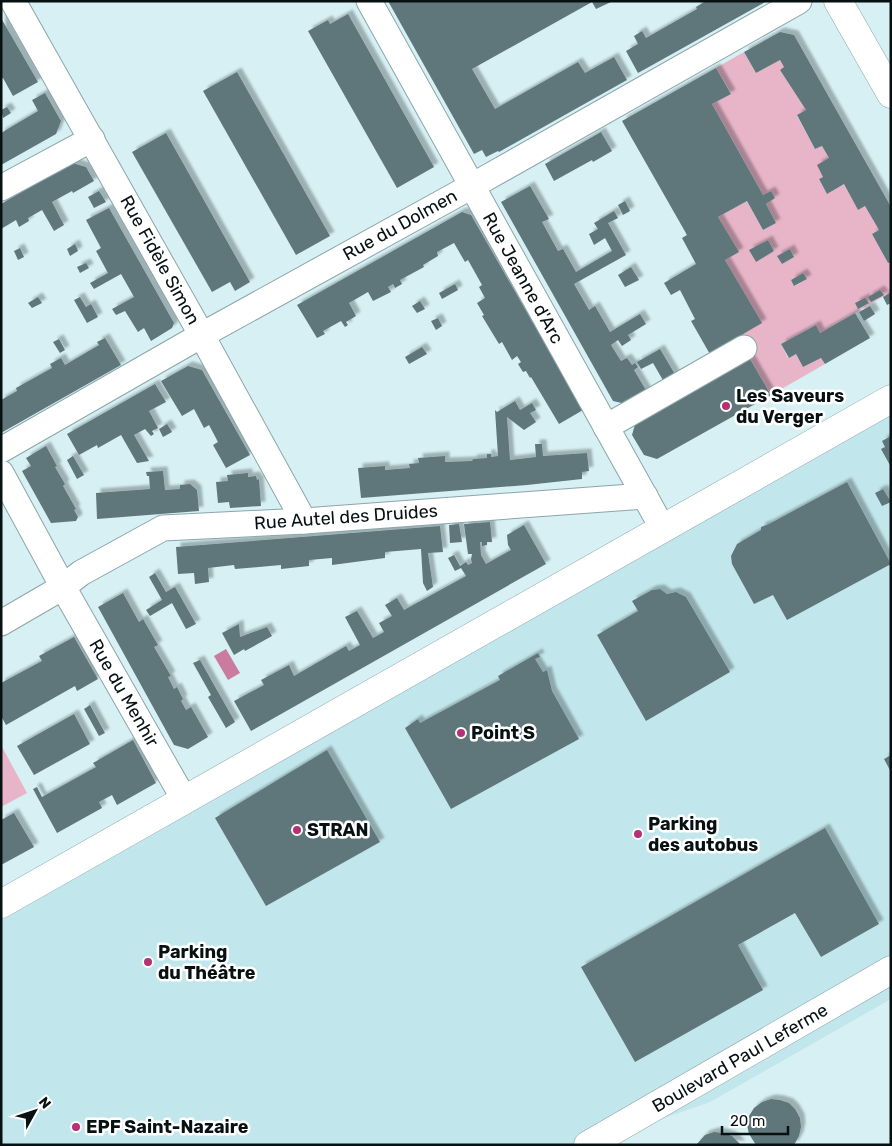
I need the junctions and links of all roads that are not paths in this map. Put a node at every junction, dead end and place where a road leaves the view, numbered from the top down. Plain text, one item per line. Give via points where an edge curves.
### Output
1 (13, 1) edge
2 (370, 1) edge
3 (799, 1) edge
4 (838, 1) edge
5 (891, 94) edge
6 (92, 140) junction
7 (472, 186) junction
8 (1, 188) edge
9 (202, 334) junction
10 (744, 348) dead end
11 (891, 399) edge
12 (606, 427) junction
13 (1, 450) edge
14 (1, 473) edge
15 (645, 496) junction
16 (304, 521) junction
17 (663, 529) junction
18 (63, 586) junction
19 (1, 623) edge
20 (184, 799) junction
21 (1, 904) edge
22 (891, 970) edge
23 (616, 1138) edge
24 (588, 1145) edge

1 - 6 street, Rue Fidèle Simon
2 - 7 street, Rue Jeanne d'Arc
3 - 7 street, Rue du Dolmen
4 - 5 street
6 - 8 street
6 - 9 street, Rue Fidèle Simon
7 - 9 street, Rue du Dolmen
7 - 12 street, Rue Jeanne d'Arc
9 - 13 street, Rue du Dolmen
9 - 16 street, Rue Fidèle Simon
10 - 12 street
11 - 17 street
12 - 15 street, Rue Jeanne d'Arc
14 - 18 street, Rue du Menhir
15 - 16 street, Rue Autel des Druides
15 - 17 street, Rue Jeanne d'Arc
16 - 18 street, Rue Autel des Druides via 163,528
17 - 20 street
18 - 19 street, Rue Autel des Druides
18 - 20 street, Rue du Menhir
20 - 21 street
22 - 23 street, Boulevard Paul Leferme
23 - 24 street, Boulevard Paul Leferme

